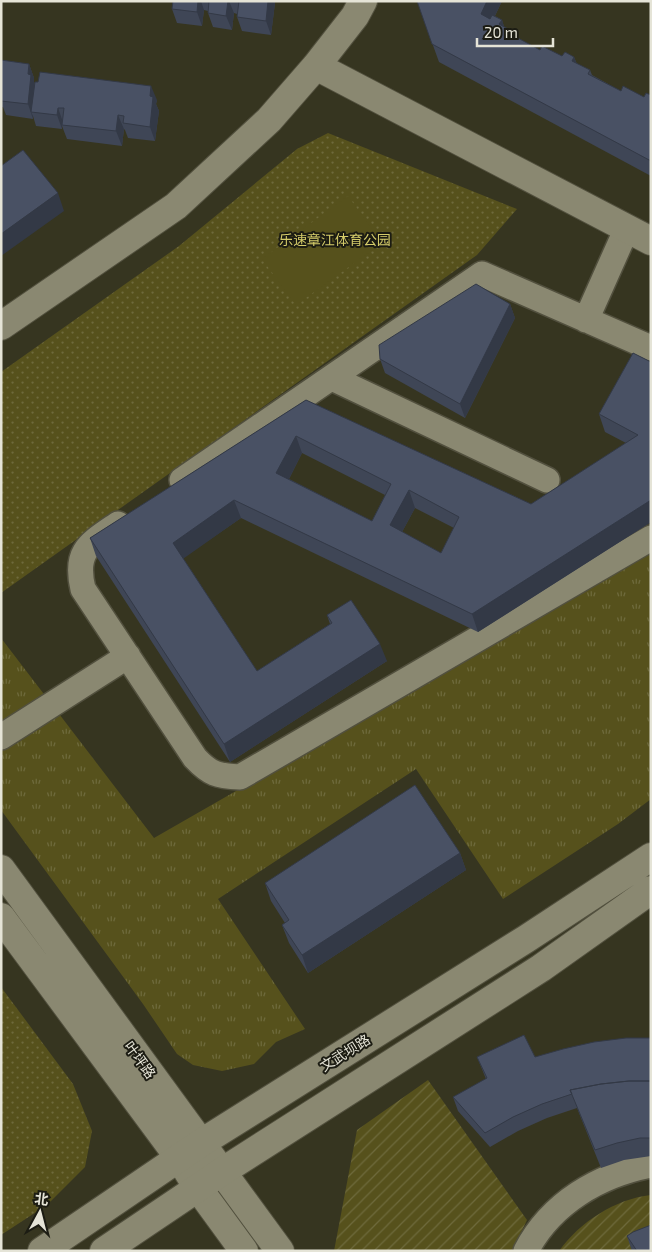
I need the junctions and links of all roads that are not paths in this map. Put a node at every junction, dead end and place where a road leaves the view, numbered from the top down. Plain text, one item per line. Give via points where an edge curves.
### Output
1 (363, 1) edge
2 (316, 66) junction
3 (627, 228) junction
4 (651, 241) edge
5 (586, 320) junction
6 (1, 326) edge
7 (651, 348) edge
8 (332, 378) junction
9 (547, 480) dead end
10 (161, 494) edge
11 (137, 511) edge
12 (651, 538) edge
13 (128, 656) junction
14 (1, 737) edge
15 (651, 858) edge
16 (1, 869) edge
17 (651, 890) edge
18 (1, 917) edge
19 (191, 1151) junction
20 (651, 1165) edge
21 (223, 1171) junction
22 (198, 1188) junction
23 (42, 1251) edge
24 (104, 1251) edge
25 (244, 1251) edge
26 (280, 1251) edge
27 (526, 1251) edge

1 - 2 street
2 - 3 street
2 - 6 street via 270,120 176,206
3 - 4 street
3 - 5 street
5 - 7 street
5 - 8 street via 482,274
8 - 9 street
8 - 10 street
11 - 13 street via 96,539 82,555 80,574 83,589
12 - 13 street via 240,777 220,776 200,764
13 - 14 street
15 - 19 street, 文武坝路
16 - 19 street, 叶坪路
17 - 21 street via 542,968
18 - 19 street, 叶坪路
19 - 21 street, 叶坪路
19 - 22 street, 叶坪路
19 - 23 street, 文武坝路
20 - 27 street via 607,1177 585,1189 546,1222
21 - 22 street
21 - 26 street, 叶坪路
22 - 24 street
22 - 25 street, 叶坪路

